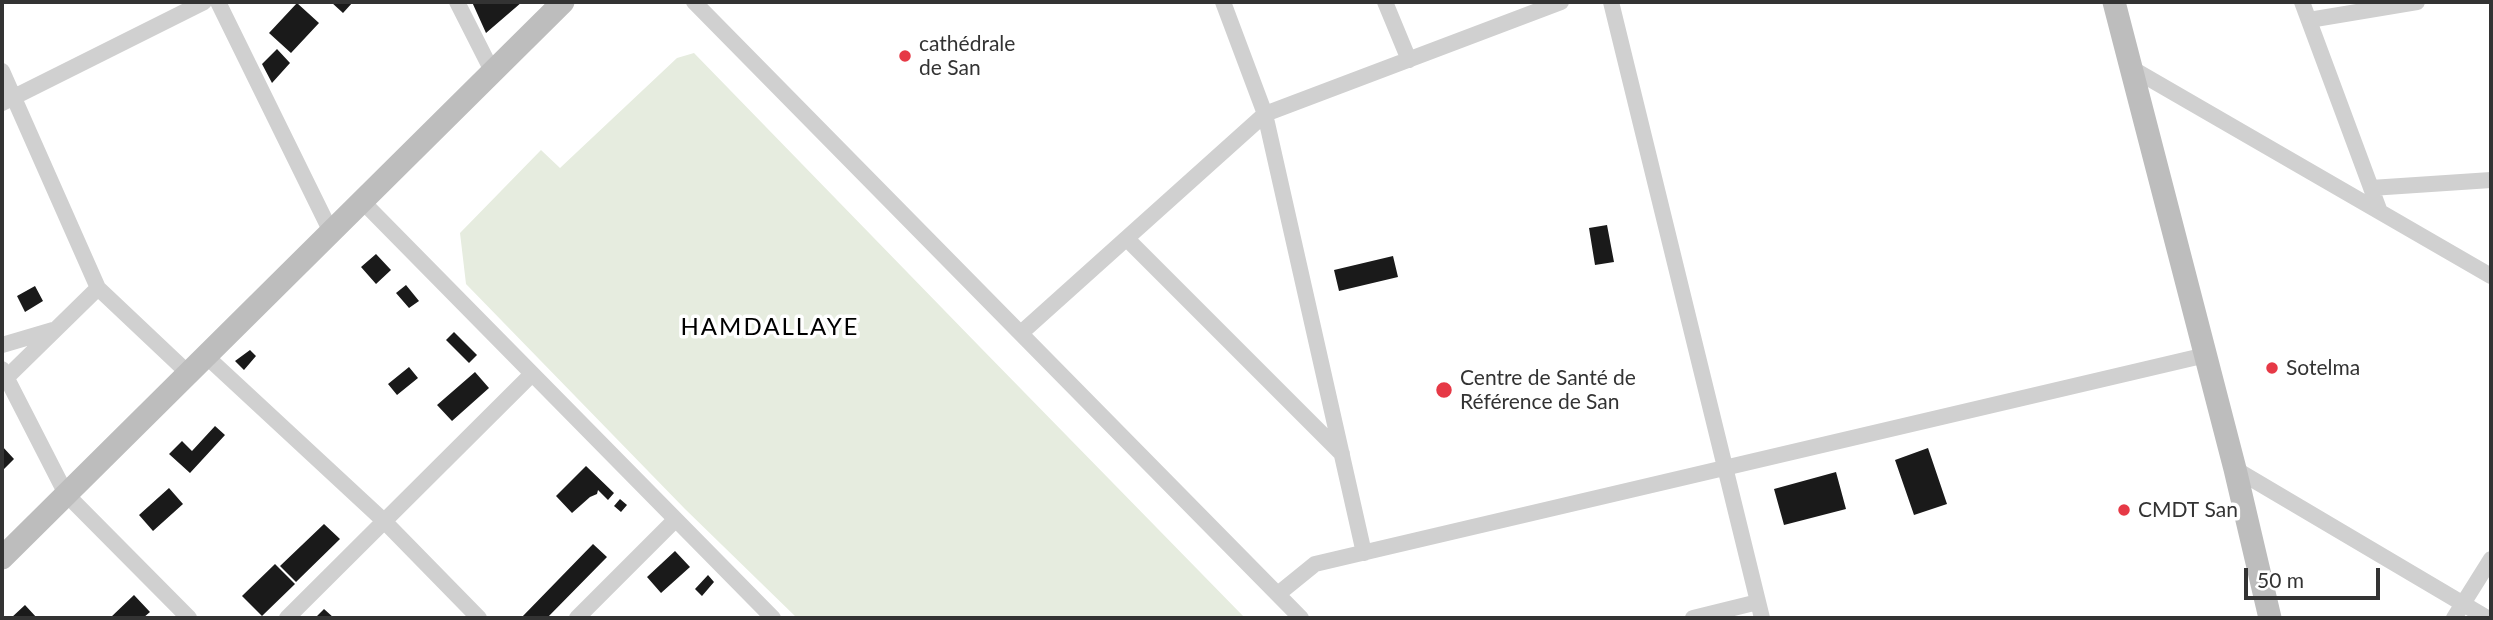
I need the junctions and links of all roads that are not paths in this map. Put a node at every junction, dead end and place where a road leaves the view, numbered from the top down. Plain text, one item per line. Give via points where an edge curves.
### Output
1 (204, 2) edge
2 (218, 2) edge
3 (457, 2) edge
4 (563, 2) edge
5 (694, 2) edge
6 (1223, 2) edge
7 (1385, 2) edge
8 (1561, 2) edge
9 (1611, 2) edge
10 (2114, 2) edge
11 (2302, 2) edge
12 (2417, 2) edge
13 (2309, 20) junction
14 (1409, 60) junction
15 (2131, 68) junction
16 (2, 71) edge
17 (492, 71) junction
18 (8, 100) edge
19 (1265, 114) junction
20 (2491, 180) edge
21 (2371, 188) junction
22 (362, 201) junction
23 (2380, 212) junction
24 (331, 232) junction
25 (1127, 239) junction
26 (2491, 276) edge
27 (99, 288) junction
28 (56, 329) junction
29 (1021, 333) junction
30 (2, 345) edge
31 (2206, 355) junction
32 (206, 356) junction
33 (188, 373) junction
34 (531, 375) junction
35 (3, 377) edge
36 (1342, 454) junction
37 (1726, 467) junction
38 (2235, 469) junction
39 (66, 494) junction
40 (676, 520) junction
41 (384, 521) junction
42 (1364, 552) junction
43 (2, 558) edge
44 (2491, 559) edge
45 (1278, 594) junction
46 (1758, 602) junction
47 (2459, 611) edge
48 (189, 618) edge
49 (287, 618) edge
50 (479, 618) edge
51 (577, 618) edge
52 (773, 618) edge
53 (1301, 618) edge
54 (1693, 618) edge
55 (1762, 618) edge
56 (2270, 618) edge
57 (2487, 618) edge

1 - 18 street
2 - 24 street
3 - 17 street
4 - 17 main road
5 - 29 street
6 - 19 street
7 - 14 street
8 - 14 street
9 - 37 street
10 - 15 main road
11 - 13 street
12 - 13 street
13 - 21 street
14 - 19 street
15 - 23 street
15 - 31 main road
16 - 18 street
17 - 22 main road
18 - 27 street
19 - 25 street
19 - 36 street
20 - 21 street
21 - 23 street
22 - 24 main road
22 - 34 street
23 - 26 street
24 - 32 main road
25 - 29 street
25 - 36 street
27 - 28 street
27 - 33 street
28 - 30 street
28 - 35 street
29 - 45 street
31 - 37 street
31 - 38 main road
32 - 33 main road
32 - 41 street
33 - 39 main road
34 - 40 street
34 - 41 street
35 - 39 street
36 - 42 street
37 - 42 street
37 - 46 street
38 - 47 street
38 - 56 main road
39 - 43 main road
39 - 48 street
40 - 51 street
40 - 52 street
41 - 49 street
41 - 50 street
42 - 45 street via 1315,564
44 - 47 street
45 - 53 street
46 - 54 street
46 - 55 street
47 - 57 street

